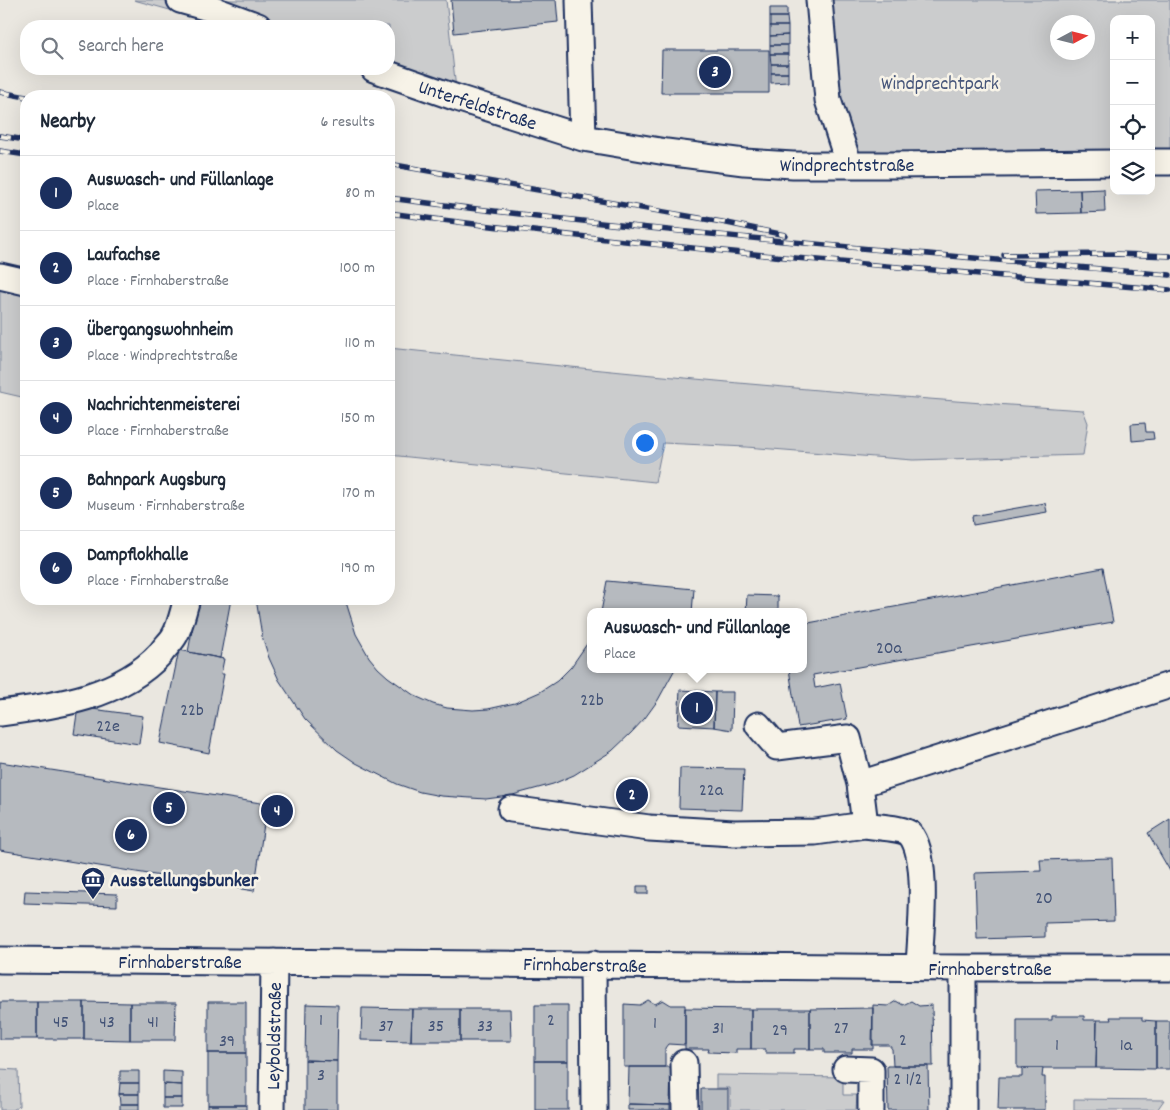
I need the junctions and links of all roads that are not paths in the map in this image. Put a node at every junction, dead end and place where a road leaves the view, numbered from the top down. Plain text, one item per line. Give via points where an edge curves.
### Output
1 (180, 0) edge
2 (580, 0) edge
3 (819, 0) edge
4 (242, 20) edge
5 (391, 75) edge
6 (582, 138) junction
7 (1110, 162) edge
8 (1155, 162) edge
9 (1170, 162) edge
10 (849, 165) junction
11 (0, 276) edge
12 (20, 281) edge
13 (185, 605) edge
14 (1170, 685) edge
15 (0, 713) edge
16 (758, 725) dead end
17 (860, 784) junction
18 (511, 809) dead end
19 (865, 826) junction
20 (0, 960) edge
21 (274, 962) junction
22 (593, 964) junction
23 (919, 968) junction
24 (963, 968) junction
25 (1170, 968) edge
26 (684, 1063) dead end
27 (846, 1069) dead end
28 (272, 1110) edge
29 (594, 1110) edge
30 (685, 1110) edge
31 (871, 1110) edge
32 (963, 1110) edge

1 - 4 street
2 - 6 street
3 - 10 street via 828,100
5 - 6 street, Unterfeldstraße
6 - 10 street, Windprechtstraße via 744,162
7 - 10 street, Windprechtstraße
8 - 9 street
11 - 12 street
13 - 15 street via 175,636 153,661 118,685 41,708
14 - 17 street
16 - 17 street via 777,747 848,738
17 - 19 street
18 - 19 street via 649,828 715,832 807,832
19 - 23 street via 910,834 918,849 922,877
20 - 21 street, Firnhaberstraße
21 - 22 street, Firnhaberstraße
21 - 28 street, Leyboldstraße
22 - 23 street, Firnhaberstraße
22 - 29 street
23 - 24 street, Firnhaberstraße
24 - 25 street, Firnhaberstraße
24 - 32 street
26 - 30 street
27 - 31 street via 871,1070

